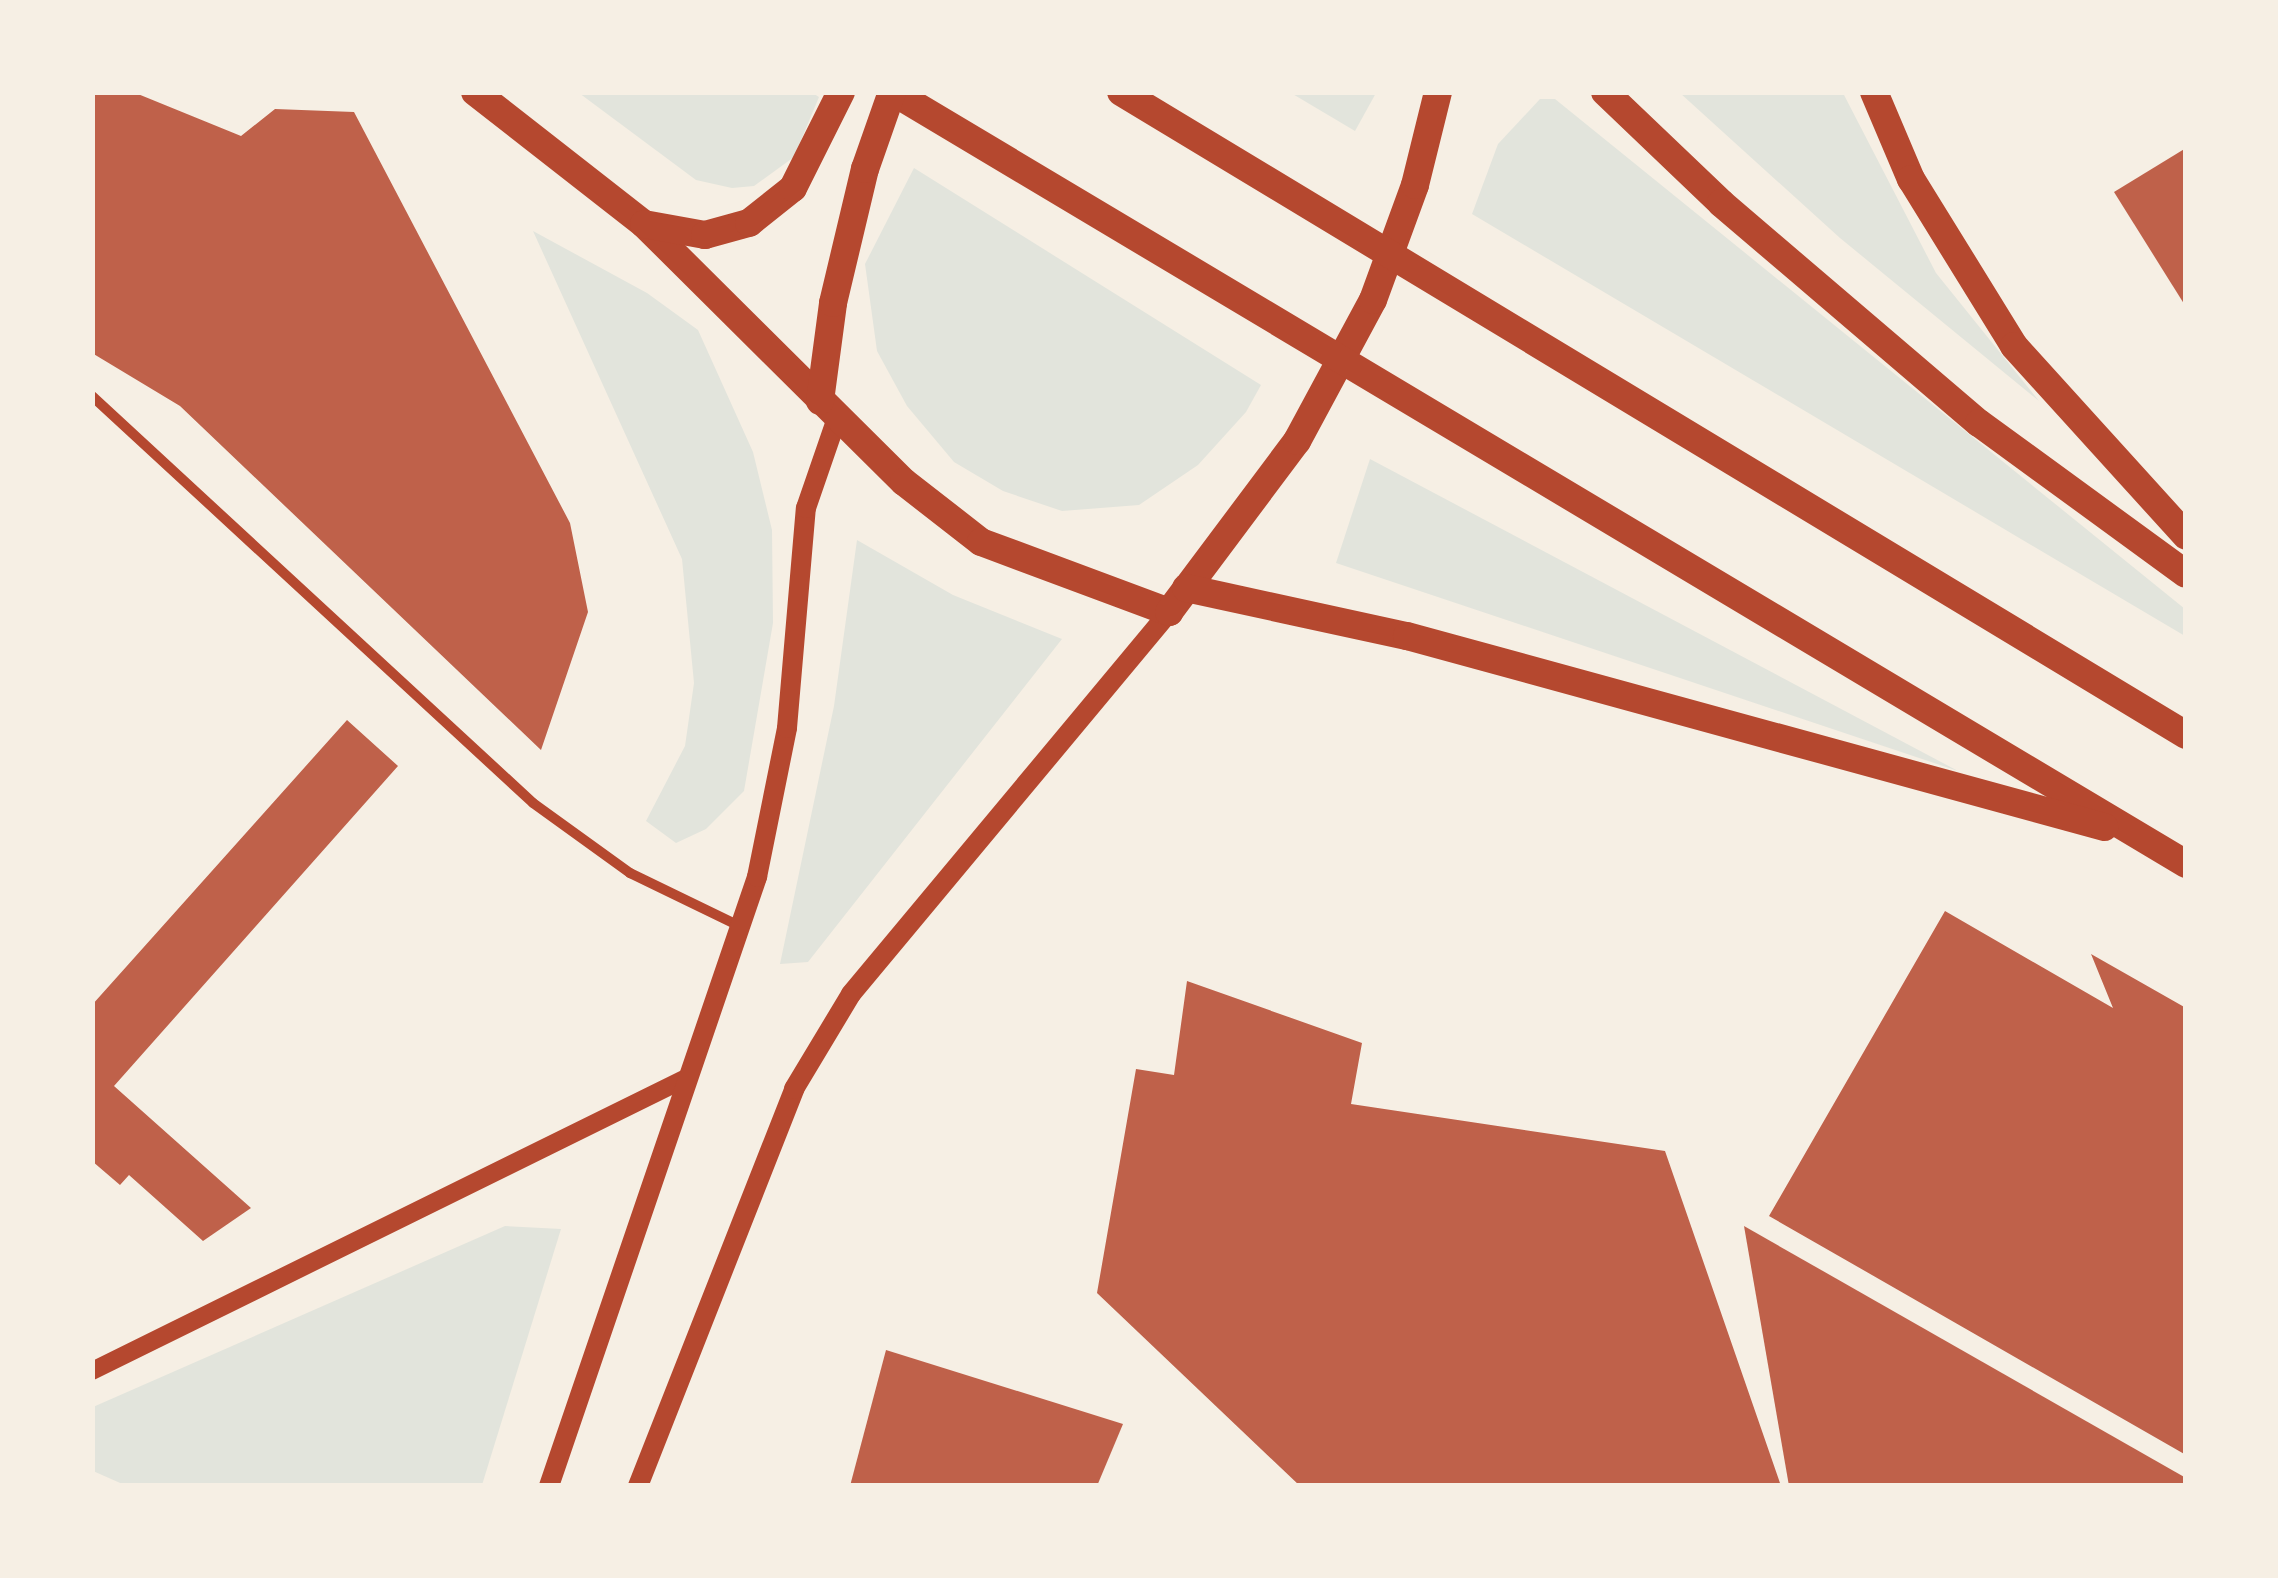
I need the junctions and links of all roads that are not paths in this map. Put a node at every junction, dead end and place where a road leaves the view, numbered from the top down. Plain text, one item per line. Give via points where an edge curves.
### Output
1 (475, 92) edge
2 (841, 92) edge
3 (893, 92) edge
4 (1120, 92) edge
5 (1438, 92) edge
6 (1605, 92) edge
7 (1874, 92) edge
8 (644, 224) junction
9 (92, 396) edge
10 (829, 410) junction
11 (2186, 536) edge
12 (2186, 574) edge
13 (1186, 588) junction
14 (1168, 612) junction
15 (2186, 736) edge
16 (2138, 837) junction
17 (2186, 864) edge
18 (740, 926) junction
19 (684, 1079) junction
20 (92, 1371) edge
21 (549, 1486) edge
22 (638, 1486) edge

1 - 8 highway
2 - 8 highway via 794,188 749,223 706,236
3 - 10 highway via 865,169 833,302
3 - 16 highway
4 - 15 highway
5 - 13 highway via 1415,185 1373,300 1297,442
6 - 12 highway via 1721,203 1979,423
7 - 11 highway via 1911,178 2014,346
8 - 10 highway
9 - 18 street via 534,803 630,873
10 - 14 highway via 981,542
10 - 18 main road via 806,508 787,728 758,876
13 - 14 highway
13 - 16 highway via 1407,636
14 - 22 main road via 851,994 794,1089
16 - 17 highway
18 - 19 main road
19 - 20 street
19 - 21 main road

